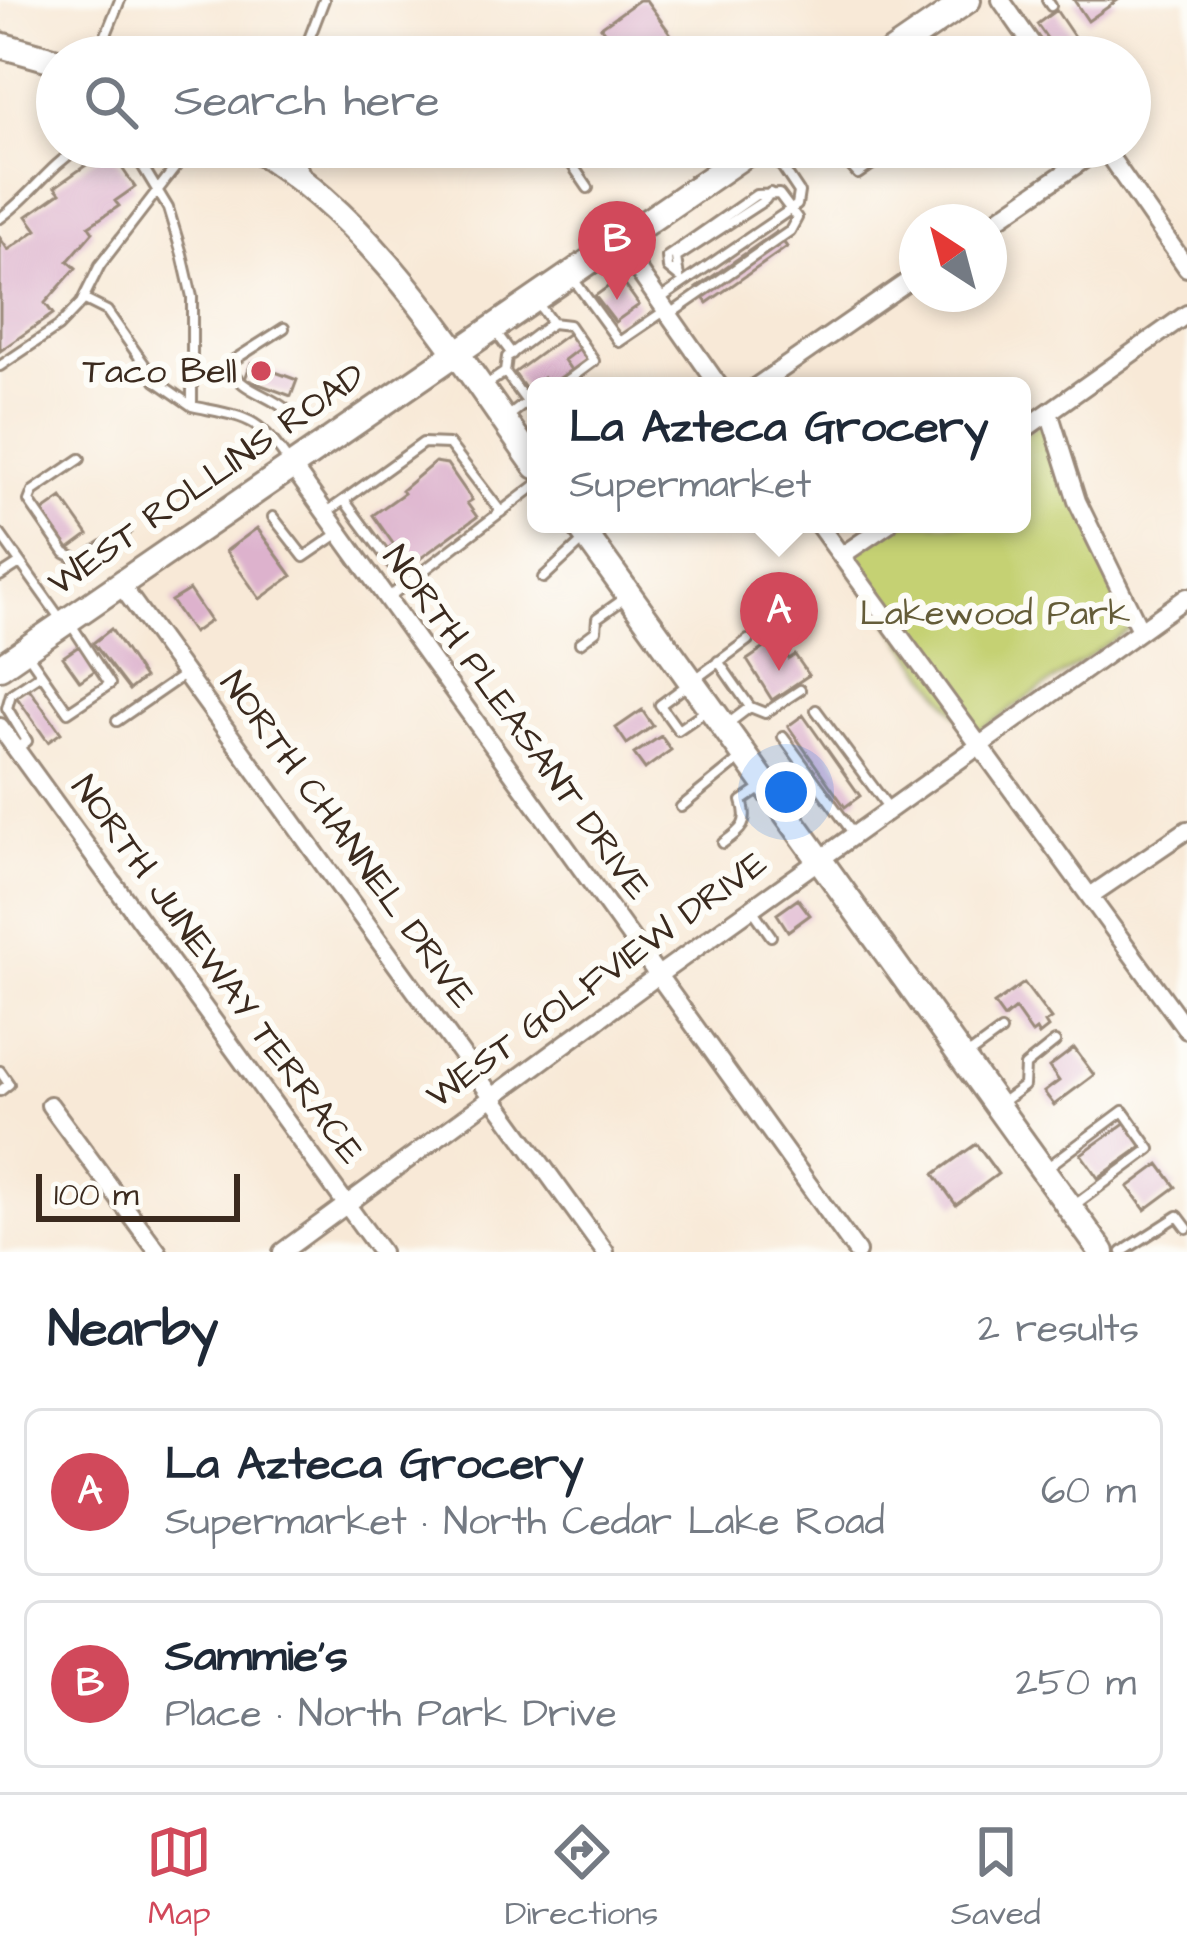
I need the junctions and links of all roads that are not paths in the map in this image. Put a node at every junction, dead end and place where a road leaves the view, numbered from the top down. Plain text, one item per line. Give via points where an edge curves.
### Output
1 (120, 0) edge
2 (324, 0) edge
3 (968, 0) edge
4 (1001, 0) edge
5 (105, 36) edge
6 (310, 36) edge
7 (916, 36) edge
8 (1023, 36) edge
9 (0, 45) edge
10 (36, 56) edge
11 (51, 168) edge
12 (145, 168) edge
13 (176, 168) edge
14 (280, 168) edge
15 (302, 168) edge
16 (574, 168) edge
17 (725, 168) edge
18 (783, 168) edge
19 (1072, 168) edge
20 (1117, 168) edge
21 (588, 188) dead end
22 (160, 190) junction
23 (315, 195) junction
24 (791, 209) junction
25 (1007, 213) edge
26 (0, 218) edge
27 (618, 242) junction
28 (1187, 268) edge
29 (570, 275) junction
30 (684, 279) junction
31 (899, 287) edge
32 (83, 299) junction
33 (535, 299) junction
34 (664, 308) junction
35 (1187, 314) edge
36 (552, 323) junction
37 (284, 328) dead end
38 (493, 328) junction
39 (456, 354) junction
40 (512, 354) junction
41 (0, 366) edge
42 (505, 372) junction
43 (572, 377) edge
44 (713, 377) edge
45 (770, 377) edge
46 (481, 389) junction
47 (527, 394) edge
48 (527, 403) edge
49 (192, 406) junction
50 (288, 411) dead end
51 (1049, 412) junction
52 (503, 420) junction
53 (1031, 425) edge
54 (527, 453) edge
55 (80, 459) dead end
56 (291, 465) junction
57 (527, 492) edge
58 (344, 500) junction
59 (501, 512) junction
60 (325, 514) junction
61 (273, 517) dead end
62 (125, 531) dead end
63 (339, 533) junction
64 (581, 533) edge
65 (584, 533) edge
66 (824, 533) edge
67 (874, 533) edge
68 (0, 534) edge
69 (841, 556) junction
70 (20, 562) junction
71 (0, 576) edge
72 (543, 578) dead end
73 (120, 584) junction
74 (406, 584) junction
75 (629, 595) junction
76 (1187, 596) edge
77 (386, 599) junction
78 (66, 622) junction
79 (1140, 630) junction
80 (748, 640) dead end
81 (580, 643) dead end
82 (25, 650) junction
83 (718, 662) junction
84 (0, 667) edge
85 (41, 674) junction
86 (185, 674) junction
87 (692, 682) junction
88 (800, 690) dead end
89 (750, 706) junction
90 (816, 710) dead end
91 (717, 717) junction
92 (117, 721) dead end
93 (0, 728) edge
94 (783, 737) dead end
95 (979, 744) junction
96 (16, 749) junction
97 (744, 755) junction
98 (766, 785) junction
99 (681, 807) dead end
100 (890, 808) junction
101 (1187, 830) edge
102 (854, 834) junction
103 (723, 843) dead end
104 (819, 859) junction
105 (1090, 896) junction
106 (751, 908) junction
107 (771, 936) dead end
108 (657, 976) junction
109 (1187, 1030) edge
110 (1001, 1031) dead end
111 (1055, 1042) dead end
112 (963, 1058) junction
113 (0, 1071) edge
114 (0, 1090) edge
115 (491, 1096) junction
116 (50, 1105) dead end
117 (997, 1106) junction
118 (1043, 1170) junction
119 (345, 1204) junction
120 (1070, 1208) junction
121 (1187, 1228) edge
122 (158, 1252) edge
123 (282, 1252) edge
124 (381, 1252) edge
125 (605, 1252) edge
126 (857, 1252) edge
127 (1102, 1252) edge
128 (1122, 1252) edge

1 - 5 lane
2 - 6 lane
3 - 7 main road
4 - 8 street
9 - 10 main road
11 - 26 lane
12 - 22 lane
13 - 22 lane
14 - 23 main road
15 - 23 lane
16 - 21 lane
17 - 27 main road, WEST ROLLINS ROAD
18 - 24 lane via 801,200
19 - 25 street
20 - 28 street
22 - 32 lane
22 - 49 lane via 192,297
23 - 39 main road via 360,231
24 - 30 lane
24 - 30 lane via 770,192 676,258
24 - 34 lane via 797,218 790,231
27 - 29 main road, WEST ROLLINS ROAD
27 - 34 street
29 - 33 main road, WEST ROLLINS ROAD
29 - 34 lane via 619,343
30 - 34 lane
31 - 45 street
32 - 41 lane via 58,327
32 - 49 lane via 107,311 156,381
33 - 36 lane
33 - 38 main road, WEST ROLLINS ROAD
34 - 44 street
35 - 51 street
36 - 40 lane
36 - 43 lane via 569,325 594,361
37 - 50 lane via 230,367 238,381
38 - 39 main road, WEST ROLLINS ROAD
38 - 40 lane
39 - 46 main road
39 - 56 main road, WEST ROLLINS ROAD
40 - 42 lane
42 - 46 lane
42 - 47 lane
46 - 52 main road
48 - 52 lane
49 - 56 lane via 267,430
51 - 53 street
51 - 79 street via 1077,501
52 - 54 main road
55 - 62 lane via 29,501 64,553 80,561
56 - 60 street, NORTH PLEASANT DRIVE
56 - 73 main road, WEST ROLLINS ROAD
57 - 59 lane
58 - 59 lane via 423,443 449,444
58 - 60 lane
58 - 74 lane
59 - 74 lane
60 - 63 street, NORTH PLEASANT DRIVE
61 - 63 lane via 304,557
63 - 77 street, NORTH PLEASANT DRIVE
64 - 72 lane
65 - 75 main road
66 - 69 street
67 - 69 street
68 - 70 lane
69 - 95 street
70 - 71 lane
70 - 78 lane
73 - 78 main road, WEST ROLLINS ROAD
73 - 86 street, NORTH CHANNEL DRIVE
74 - 77 lane
75 - 81 lane
75 - 87 main road
76 - 79 street, WEST GOLFVIEW DRIVE
77 - 108 street, NORTH PLEASANT DRIVE
78 - 82 main road, WEST ROLLINS ROAD
78 - 85 lane via 110,684 68,712
79 - 95 street, WEST GOLFVIEW DRIVE
80 - 83 lane
82 - 84 main road, WEST ROLLINS ROAD
82 - 85 lane
83 - 87 lane
83 - 89 lane
85 - 96 lane via 11,694 7,708 27,742
86 - 92 lane
86 - 115 street, NORTH CHANNEL DRIVE
87 - 91 main road
87 - 91 lane via 660,705 678,730
88 - 89 lane via 765,713
89 - 91 lane
90 - 100 lane
91 - 97 main road
93 - 96 street, NORTH JUNEWAY TERRACE
94 - 102 lane
95 - 100 street, WEST GOLFVIEW DRIVE
95 - 105 street
96 - 119 street, NORTH JUNEWAY TERRACE
97 - 98 main road
97 - 99 lane
98 - 103 lane via 742,801 744,828
98 - 104 main road
100 - 102 street, WEST GOLFVIEW DRIVE
101 - 105 street
102 - 104 street, WEST GOLFVIEW DRIVE
104 - 106 street, WEST GOLFVIEW DRIVE
104 - 112 main road
105 - 109 street
106 - 107 lane
106 - 108 street, WEST GOLFVIEW DRIVE
108 - 115 street, WEST GOLFVIEW DRIVE
108 - 126 street, NORTH PLEASANT DRIVE
110 - 112 lane
111 - 117 lane via 1025,1066 1024,1086
112 - 117 main road
113 - 114 lane via 9,1084
115 - 119 street, WEST GOLFVIEW DRIVE
115 - 125 street, NORTH CHANNEL DRIVE
116 - 122 street
117 - 118 main road
118 - 120 main road
118 - 120 lane via 1123,1111 1150,1149
119 - 123 street, WEST GOLFVIEW DRIVE
119 - 124 street, NORTH JUNEWAY TERRACE
120 - 127 main road
121 - 128 lane via 1178,1216

